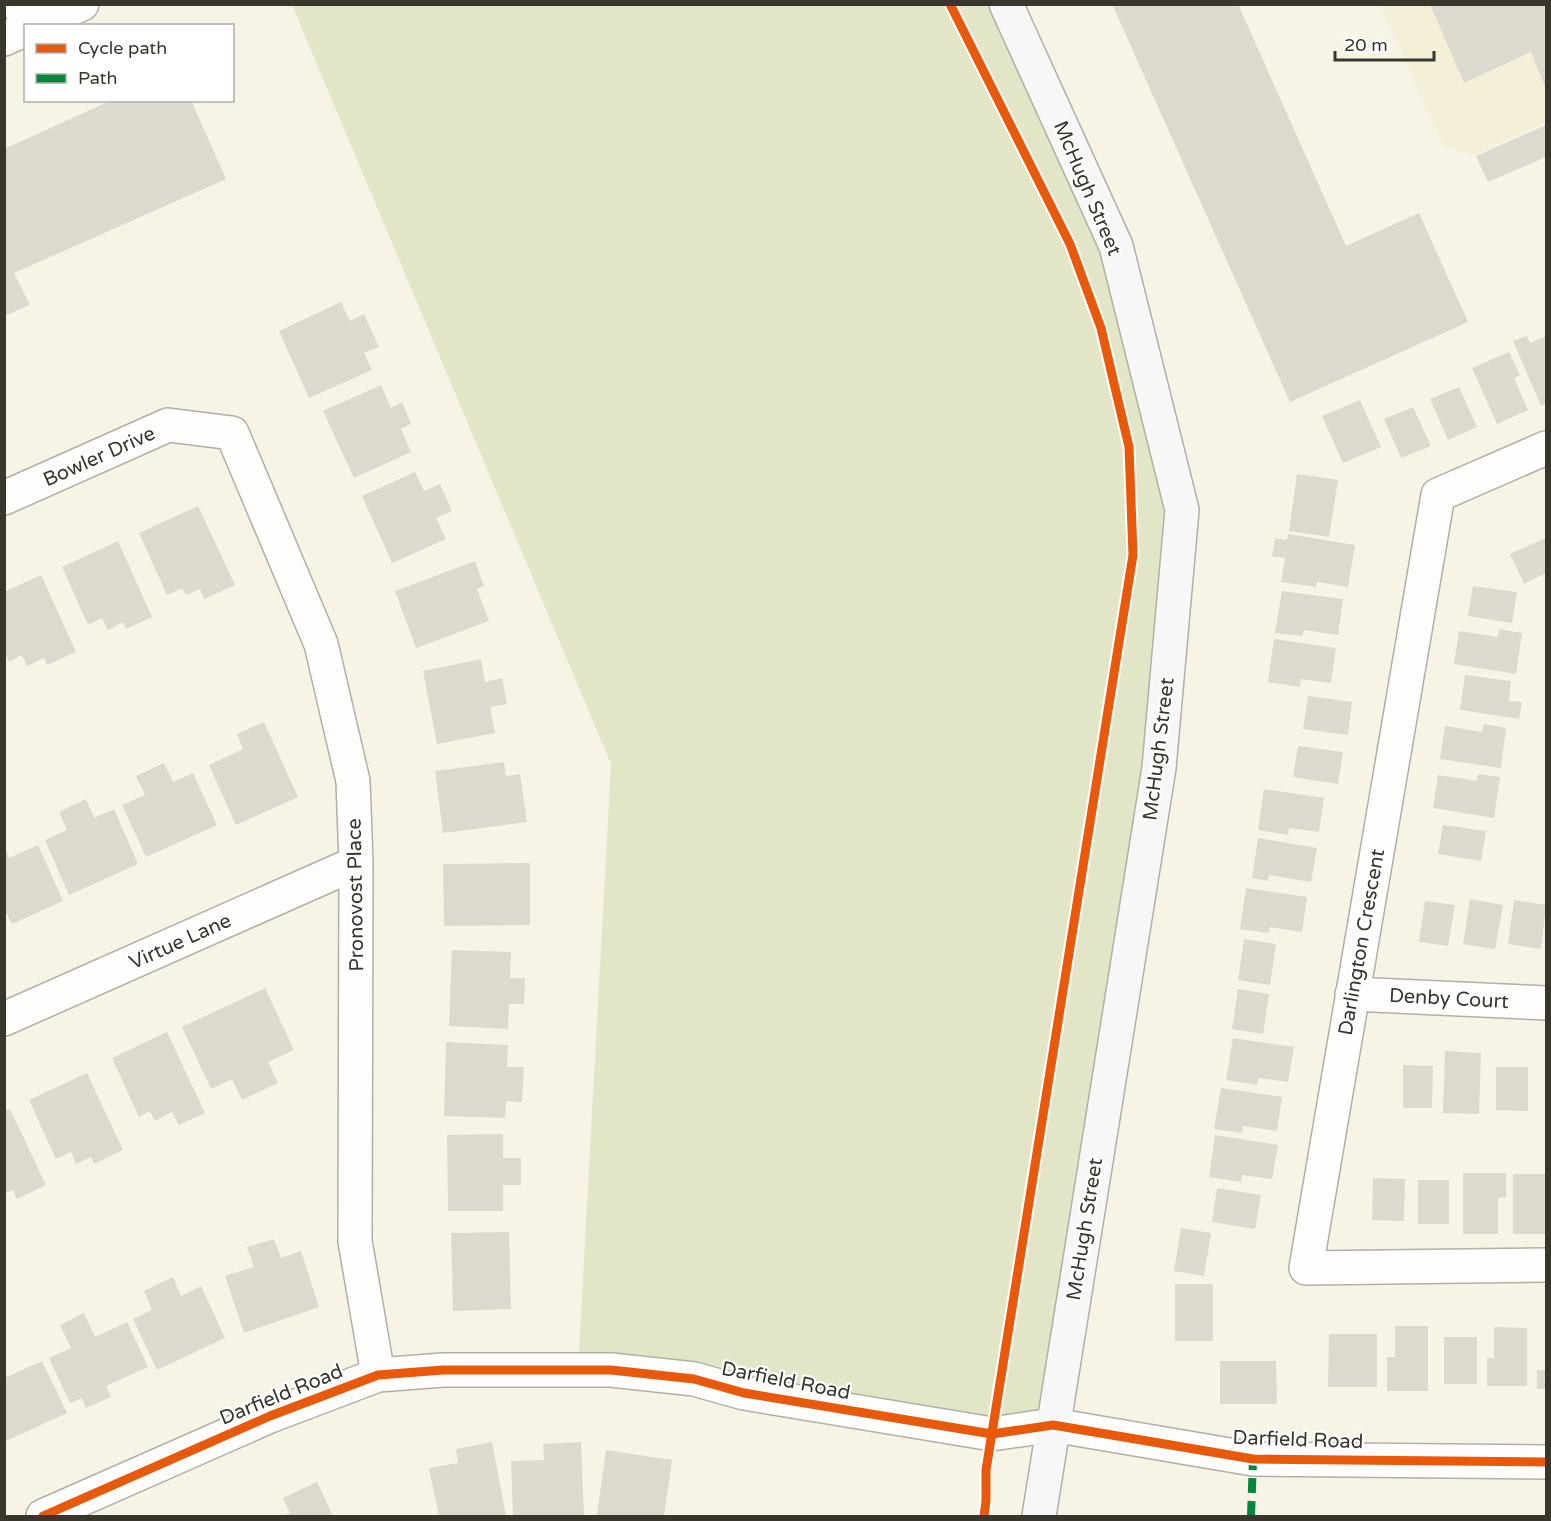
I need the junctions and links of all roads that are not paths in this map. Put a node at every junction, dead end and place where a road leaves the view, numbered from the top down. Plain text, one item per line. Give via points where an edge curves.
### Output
1 (19, 4) edge
2 (82, 4) edge
3 (1006, 4) edge
4 (27, 24) edge
5 (38, 24) edge
6 (24, 30) edge
7 (4, 39) edge
8 (232, 434) joint
9 (1546, 448) edge
10 (4, 498) edge
11 (356, 863) junction
12 (1352, 994) junction
13 (1546, 1003) edge
14 (4, 1019) edge
15 (1546, 1265) edge
16 (378, 1375) junction
17 (1053, 1425) junction
18 (1546, 1462) edge
19 (43, 1516) edge
20 (1039, 1516) edge

1 - 4 street
2 - 5 street
3 - 17 main road, McHugh Street via 1116,246 1182,510 1159,768
6 - 7 street
8 - 10 street, Bowler Drive via 168,425
8 - 11 street, Pronovost Place via 321,644 353,781
9 - 12 street, Darlington Crescent via 1438,495
11 - 14 street, Virtue Lane
11 - 16 street, Pronovost Place via 355,1241
12 - 13 street, Denby Court
12 - 15 street, Darlington Crescent via 1306,1268
16 - 17 street, Darfield Road via 443,1370 611,1370 694,1379 744,1393 992,1434
16 - 19 street, Darfield Road via 270,1416
17 - 18 street, Darfield Road via 1253,1459
17 - 20 main road, McHugh Street

